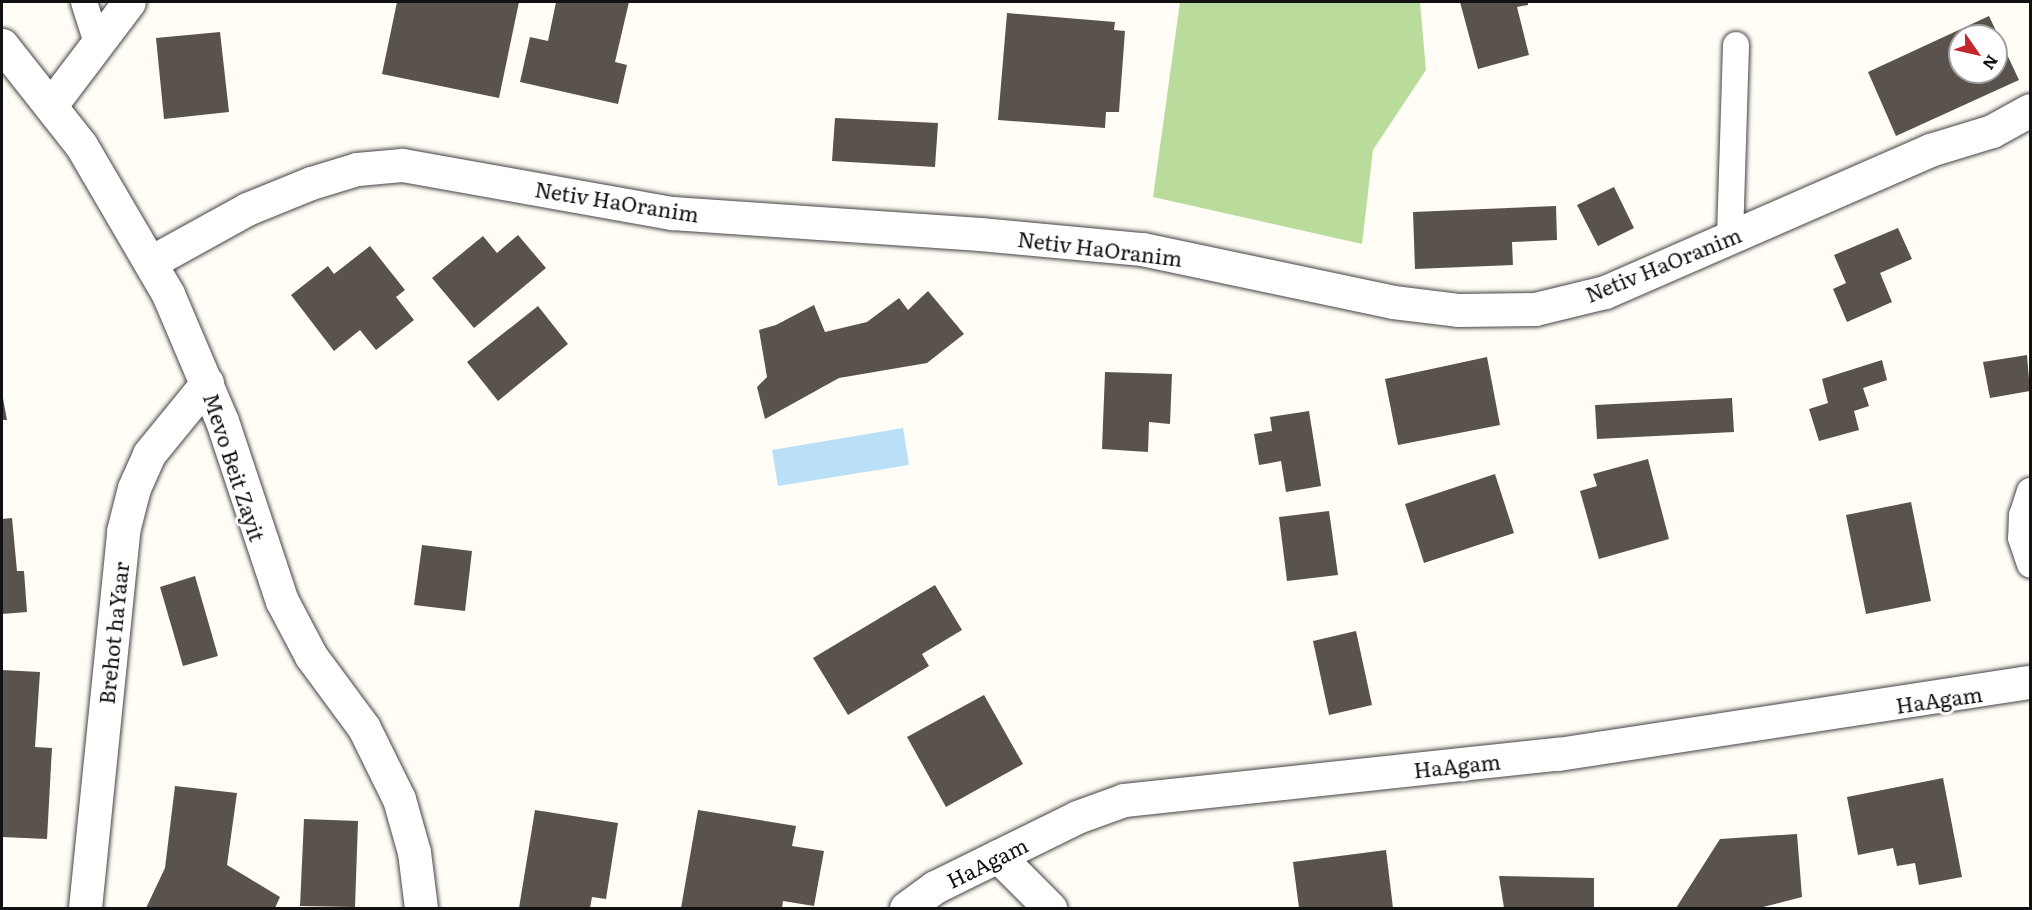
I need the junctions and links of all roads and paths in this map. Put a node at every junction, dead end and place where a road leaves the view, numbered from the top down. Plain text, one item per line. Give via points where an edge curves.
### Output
1 (84, 2) edge
2 (129, 2) edge
3 (98, 43) junction
4 (2, 45) edge
5 (1736, 45) dead end
6 (51, 105) junction
7 (2031, 110) edge
8 (1730, 237) junction
9 (151, 262) junction
10 (207, 383) junction
11 (2031, 491) edge
12 (2031, 564) edge
13 (2031, 682) edge
14 (998, 856) junction
15 (86, 909) edge
16 (421, 909) edge
17 (906, 909) edge
18 (1050, 909) edge

1 - 3 lane
2 - 3 street
3 - 6 street
4 - 6 street, Mevo Beit Zayit
5 - 8 lane
6 - 9 street, Mevo Beit Zayit via 103,179
7 - 8 street, Netiv HaOranim via 1992,131 1930,150
8 - 9 street, Netiv HaOranim via 1605,291 1535,309 1458,310 1393,302 1142,249 672,213 402,165 357,170 311,183 247,209
9 - 10 street, Mevo Beit Zayit
10 - 15 street, Brehot haYaar via 168,426 150,454 126,520
10 - 16 street, Mevo Beit Zayit via 282,601 311,656 364,728 399,799 414,852
11 - 12 lane via 2022,515 2021,538
13 - 14 street, HaAgam via 1558,754 1124,800 1077,817
14 - 17 street, HaAgam via 935,887
14 - 18 street

